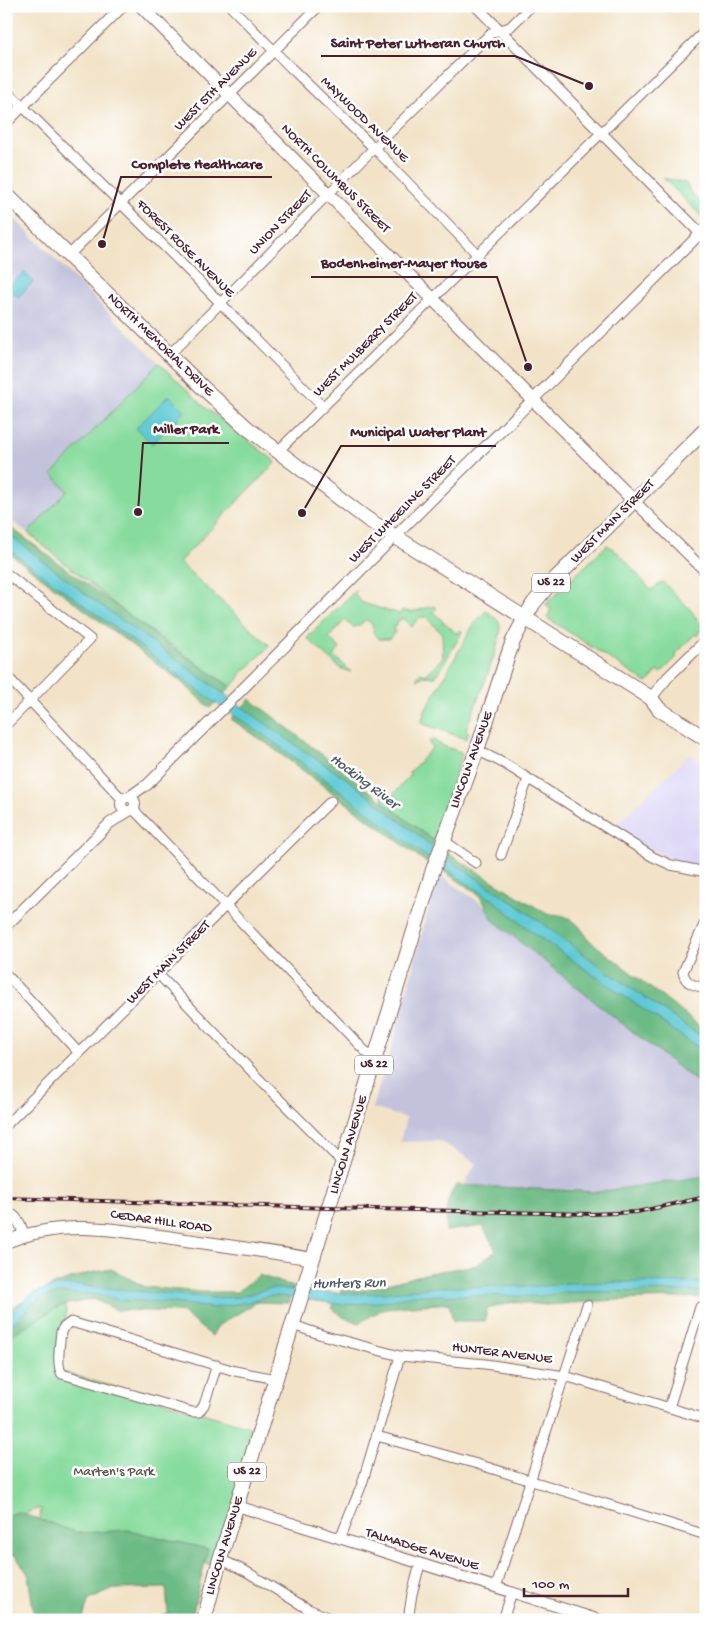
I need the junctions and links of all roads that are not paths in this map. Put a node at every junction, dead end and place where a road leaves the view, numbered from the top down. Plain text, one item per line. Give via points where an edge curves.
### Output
1 (123, 6) edge
2 (141, 6) edge
3 (230, 6) edge
4 (319, 6) edge
5 (476, 6) edge
6 (531, 6) edge
7 (500, 30) junction
8 (706, 30) edge
9 (274, 51) junction
10 (6, 90) edge
11 (230, 95) junction
12 (23, 106) junction
13 (6, 123) edge
14 (601, 132) junction
15 (374, 149) junction
16 (6, 194) edge
17 (328, 194) junction
18 (120, 204) junction
19 (704, 233) edge
20 (69, 255) junction
21 (478, 255) junction
22 (433, 298) junction
23 (221, 304) junction
24 (169, 355) junction
25 (533, 400) junction
26 (322, 407) junction
27 (706, 430) edge
28 (278, 451) junction
29 (634, 501) junction
30 (395, 536) junction
31 (706, 572) edge
32 (6, 573) edge
33 (525, 618) junction
34 (706, 640) edge
35 (6, 675) edge
36 (651, 698) junction
37 (31, 701) junction
38 (6, 725) edge
39 (706, 728) edge
40 (706, 739) edge
41 (477, 750) junction
42 (528, 779) junction
43 (331, 801) dead end
44 (128, 804) junction
45 (442, 843) junction
46 (501, 855) dead end
47 (476, 863) dead end
48 (706, 872) edge
49 (225, 906) junction
50 (706, 920) edge
51 (6, 926) edge
52 (6, 974) edge
53 (159, 975) junction
54 (706, 988) edge
55 (79, 1053) junction
56 (375, 1059) junction
57 (7, 1124) edge
58 (344, 1164) junction
59 (6, 1212) edge
60 (24, 1236) junction
61 (6, 1242) edge
62 (314, 1259) junction
63 (587, 1305) dead end
64 (700, 1307) dead end
65 (293, 1325) junction
66 (400, 1356) junction
67 (217, 1365) junction
68 (565, 1376) junction
69 (276, 1379) junction
70 (669, 1408) junction
71 (706, 1419) edge
72 (377, 1436) junction
73 (530, 1480) junction
74 (236, 1506) junction
75 (706, 1535) edge
76 (340, 1539) junction
77 (220, 1559) junction
78 (420, 1564) junction
79 (496, 1587) junction
80 (512, 1592) junction
81 (204, 1620) edge
82 (335, 1620) edge
83 (408, 1620) edge
84 (503, 1620) edge
85 (600, 1620) edge

1 - 12 street
2 - 11 main road, NORTH COLUMBUS STREET
3 - 9 street, MAYWOOD AVENUE
4 - 9 street, WEST 5TH AVENUE
5 - 7 street
6 - 7 street, UNION STREET via 510,27
7 - 14 street
7 - 15 street, UNION STREET via 491,33
8 - 14 street, WEST MULBERRY STREET
9 - 11 street, WEST 5TH AVENUE
9 - 15 street, MAYWOOD AVENUE
10 - 12 street, FOREST ROSE AVENUE
11 - 17 main road, NORTH COLUMBUS STREET
11 - 18 street, WEST 5TH AVENUE
12 - 13 street
12 - 18 street, FOREST ROSE AVENUE
14 - 19 street
14 - 21 street, WEST MULBERRY STREET
15 - 17 street, UNION STREET
15 - 21 street, MAYWOOD AVENUE
16 - 20 main road, NORTH MEMORIAL DRIVE
17 - 22 main road, NORTH COLUMBUS STREET
17 - 23 street, UNION STREET
18 - 20 street, WEST 5TH AVENUE
18 - 23 street, FOREST ROSE AVENUE
19 - 25 street, WEST WHEELING STREET
20 - 24 main road, NORTH MEMORIAL DRIVE
21 - 22 street, WEST MULBERRY STREET
22 - 25 main road, NORTH COLUMBUS STREET
22 - 26 street, WEST MULBERRY STREET
23 - 24 street, UNION STREET
23 - 26 street, FOREST ROSE AVENUE
24 - 28 main road, NORTH MEMORIAL DRIVE via 223,406
25 - 29 main road, NORTH COLUMBUS STREET
25 - 30 street, WEST WHEELING STREET
26 - 28 street, WEST MULBERRY STREET
27 - 29 main road, WEST MAIN STREET / US 22
28 - 30 main road, NORTH MEMORIAL DRIVE via 367,519
29 - 31 street
29 - 33 main road, WEST MAIN STREET / US 22 via 547,587
30 - 33 main road, NORTH MEMORIAL DRIVE
30 - 44 street, WEST WHEELING STREET
32 - 37 street via 90,639
33 - 36 main road, NORTH MEMORIAL DRIVE
33 - 41 main road, LINCOLN AVENUE / US 22 via 513,641
34 - 36 street
35 - 37 street
36 - 39 main road via 664,701
36 - 40 main road via 659,709
37 - 38 street
37 - 44 street
41 - 42 street
41 - 45 main road, LINCOLN AVENUE / US 22
42 - 46 street
42 - 48 street via 653,857 671,865
43 - 49 street, WEST MAIN STREET
44 - 49 street
44 - 51 street, WEST WHEELING STREET
45 - 47 street
45 - 56 main road, LINCOLN AVENUE / US 22
49 - 53 street, WEST MAIN STREET
49 - 56 street
50 - 54 street via 684,969 684,976 689,982
52 - 55 street
53 - 55 street, WEST MAIN STREET
53 - 58 street
55 - 57 street, WEST MAIN STREET
56 - 58 main road, LINCOLN AVENUE / US 22
58 - 62 main road, LINCOLN AVENUE / US 22
59 - 60 street via 17,1218
60 - 61 main road, CEDAR HILL ROAD
60 - 62 main road, CEDAR HILL ROAD via 86,1227
62 - 65 main road, LINCOLN AVENUE / US 22
63 - 68 street
64 - 70 street
65 - 66 street, HUNTER AVENUE
65 - 69 main road, LINCOLN AVENUE / US 22
66 - 68 street, HUNTER AVENUE
66 - 72 street
67 - 67 street via 204,1405 195,1412 66,1375 60,1370 60,1342 63,1328 71,1322
67 - 69 street
68 - 70 street, HUNTER AVENUE
68 - 73 street
69 - 74 main road, LINCOLN AVENUE / US 22
70 - 71 street, HUNTER AVENUE
72 - 73 street
72 - 76 street
73 - 75 street
73 - 79 street
74 - 76 street, TALMADGE AVENUE
74 - 77 main road, LINCOLN AVENUE / US 22
76 - 78 street, TALMADGE AVENUE
77 - 81 main road, LINCOLN AVENUE / US 22
77 - 82 street via 308,1609
78 - 79 street, TALMADGE AVENUE
78 - 83 street
79 - 80 street, TALMADGE AVENUE
80 - 84 street
80 - 85 street, TALMADGE AVENUE

